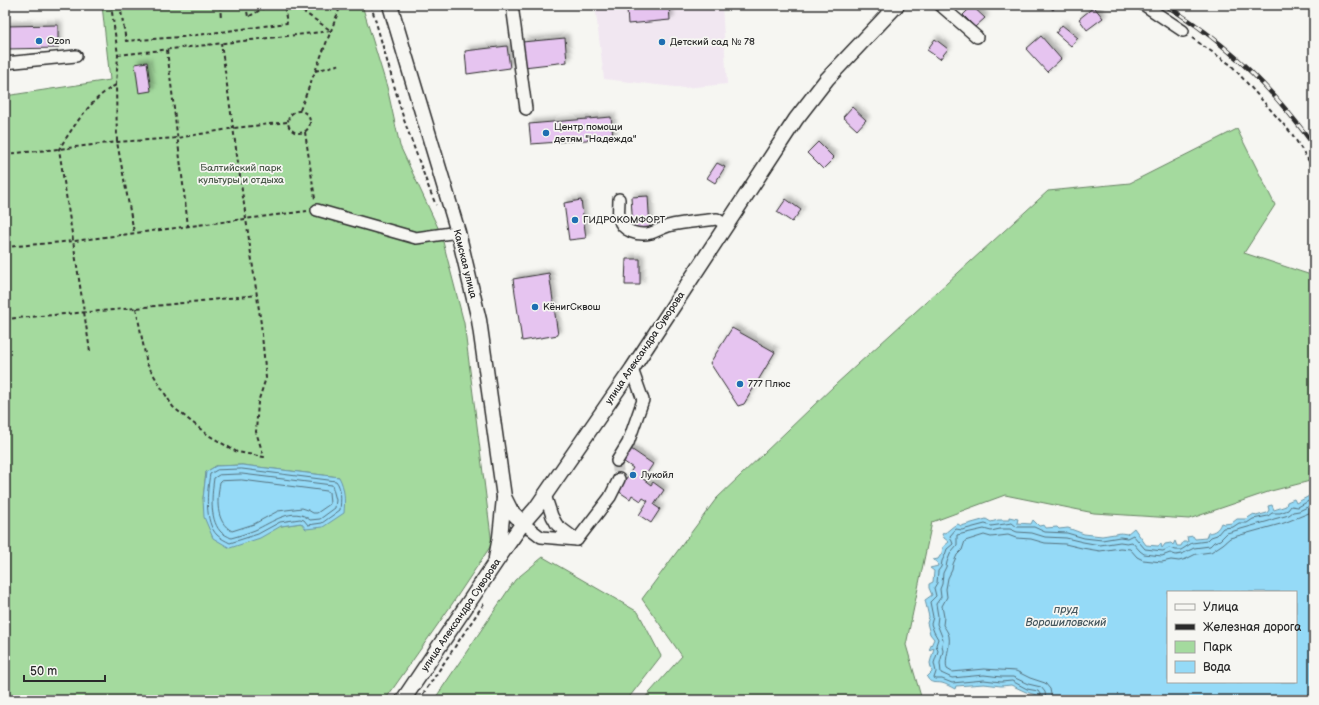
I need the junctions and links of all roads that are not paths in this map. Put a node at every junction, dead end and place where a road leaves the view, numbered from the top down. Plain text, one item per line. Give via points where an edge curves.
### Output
1 (390, 5) edge
2 (512, 5) edge
3 (897, 5) edge
4 (940, 5) edge
5 (1144, 5) edge
6 (1183, 31) road end
7 (977, 37) dead end
8 (76, 56) dead end
9 (5, 63) edge
10 (526, 109) dead end
11 (619, 199) dead end
12 (317, 210) road end
13 (726, 224) junction
14 (458, 232) junction
15 (632, 369) junction
16 (617, 461) tunnel mouth
17 (619, 479) tunnel mouth
18 (545, 495) junction
19 (504, 497) junction
20 (523, 523) junction
21 (577, 540) junction
22 (494, 566) junction
23 (403, 700) edge

1 - 14 main road, Камская улица
2 - 10 street
3 - 13 main road, улица Александра Суворова via 827,79 796,119
4 - 7 street
5 - 6 street
8 - 9 street
11 - 13 street via 621,223 633,233 650,233 668,226 717,219
12 - 14 street via 416,238
13 - 15 main road, улица Александра Суворова
14 - 19 main road, Камская улица via 479,320
15 - 16 street via 643,400 628,443
15 - 18 main road, улица Александра Суворова
17 - 21 street via 610,497
18 - 20 main road, улица Александра Суворова
18 - 21 street via 557,525
19 - 20 main road, Камская улица via 511,511
19 - 22 main road
20 - 21 street via 541,537
20 - 22 main road, улица Александра Суворова
22 - 23 main road, улица Александра Суворова

